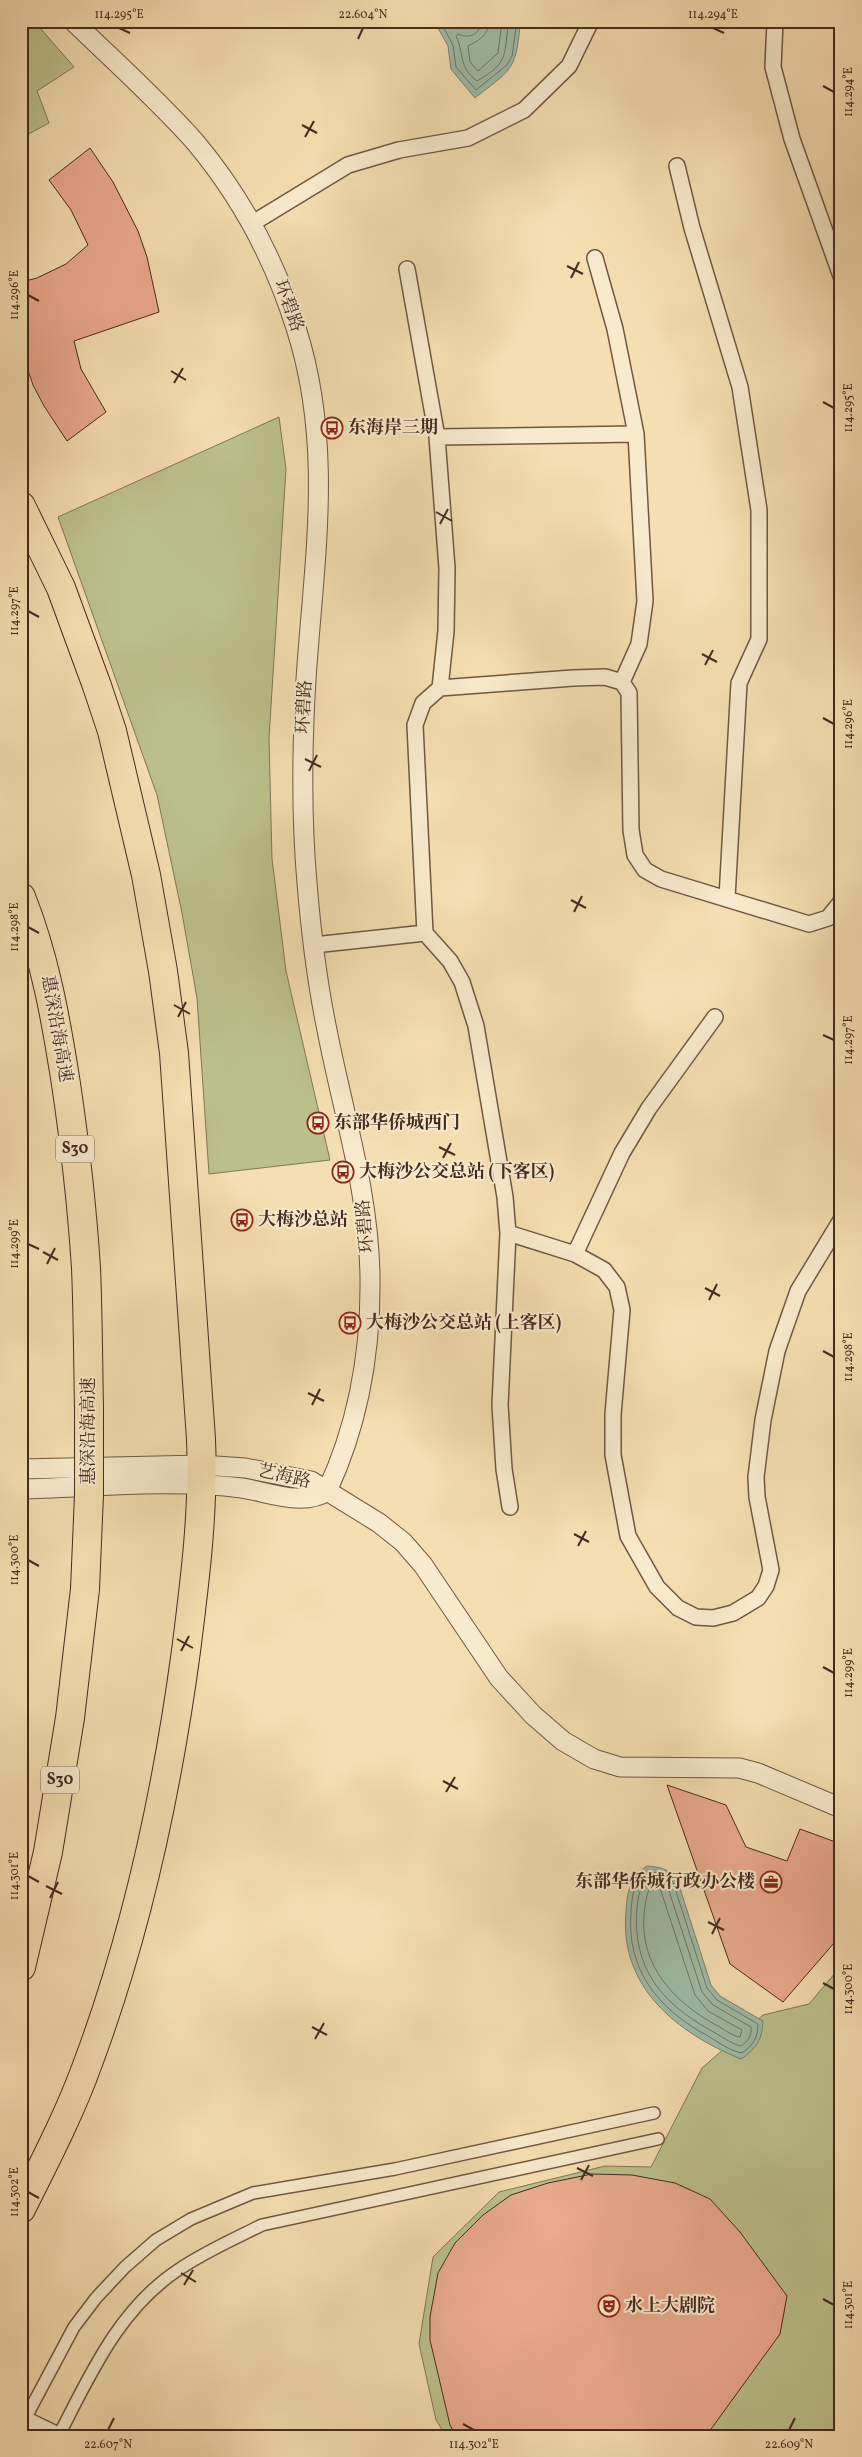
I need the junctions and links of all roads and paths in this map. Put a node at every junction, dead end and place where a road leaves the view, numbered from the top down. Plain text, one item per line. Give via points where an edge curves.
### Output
1 (73, 21) edge
2 (591, 21) edge
3 (775, 21) edge
4 (677, 166) dead end
5 (251, 224) junction
6 (595, 258) dead end
7 (407, 269) dead end
8 (841, 276) edge
9 (636, 434) junction
10 (437, 437) junction
11 (21, 506) edge
12 (622, 682) junction
13 (440, 688) junction
14 (21, 897) edge
15 (727, 898) junction
16 (841, 902) edge
17 (425, 933) junction
18 (314, 945) junction
19 (715, 1017) dead end
20 (841, 1220) edge
21 (508, 1233) junction
22 (575, 1254) junction
23 (21, 1469) edge
24 (202, 1476) junction
25 (21, 1489) edge
26 (327, 1491) junction
27 (510, 1507) dead end
28 (841, 1808) edge
29 (21, 1967) edge
30 (654, 2113) dead end
31 (658, 2139) dead end
32 (21, 2209) edge
33 (23, 2418) edge
34 (60, 2435) edge

1 - 5 street, 环碧路 via 196,143
2 - 5 street via 569,66 524,110 468,138 399,150 348,166
3 - 8 street via 773,66 792,139
4 - 15 street via 692,228 740,387 759,510 759,639 739,683
5 - 18 street, 环碧路 via 270,259 297,332 310,385 318,439 320,515 306,679 303,767 306,872
6 - 9 street
7 - 10 street
9 - 10 street
9 - 12 street via 645,601 639,644
10 - 13 street via 447,568 446,631
11 - 24 highway via 61,588 97,686 114,740 146,876 174,1053
12 - 13 street via 605,677
12 - 15 street via 629,694 631,830 635,855 645,870 661,879
13 - 17 street via 423,703 415,726
14 - 29 highway, 惠深沿海高速 / S30, bridge via 46,968 76,1159 86,1269 89,1408 85,1590 70,1718 48,1852
15 - 16 street via 809,924 828,918
17 - 18 street
17 - 21 street via 450,960 462,982 476,1026
18 - 26 street, 环碧路 via 326,1030 361,1181 370,1277 361,1381 340,1459
19 - 22 street via 631,1138
20 - 22 street via 798,1292 777,1351 756,1477 771,1570 766,1586 758,1598 733,1613 713,1618 696,1617 678,1608 657,1587 628,1536 614,1455 613,1414 622,1310 617,1287 604,1270
21 - 22 street
21 - 27 street via 500,1405
23 - 24 street, 艺海路
24 - 25 street, 艺海路
24 - 26 street, 艺海路 via 244,1488 304,1498 320,1496
24 - 32 highway via 196,1567 177,1720 145,1881 88,2065
26 - 28 street via 403,1542 423,1565 483,1657 515,1698 549,1730 577,1750 620,1767 739,1768
30 - 33 street via 394,2169 253,2193 191,2219 156,2240 96,2298 74,2327
31 - 34 street via 262,2225 176,2271 150,2294 106,2346
33 - 34 street

